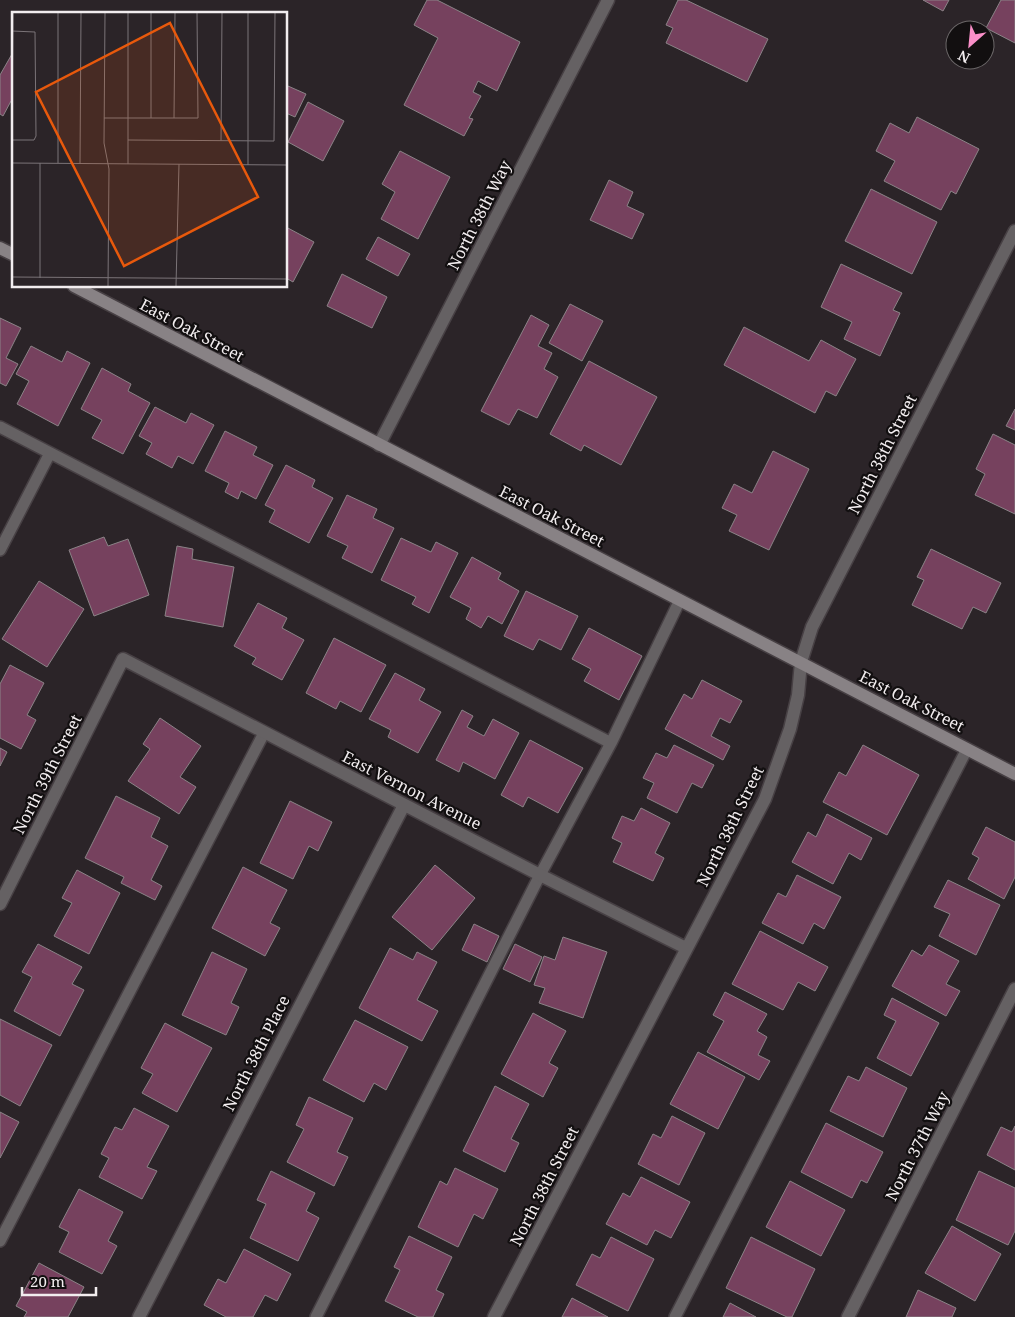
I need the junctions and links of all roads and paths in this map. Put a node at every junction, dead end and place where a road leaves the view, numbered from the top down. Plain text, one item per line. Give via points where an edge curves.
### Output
1 (608, 0) edge
2 (1015, 231) edge
3 (0, 248) edge
4 (12, 254) edge
5 (78, 288) edge
6 (0, 427) edge
7 (379, 445) junction
8 (50, 453) junction
9 (0, 550) edge
10 (680, 600) junction
11 (123, 659) joint
12 (801, 662) junction
13 (264, 732) junction
14 (611, 742) junction
15 (968, 749) junction
16 (1015, 774) edge
17 (404, 804) junction
18 (540, 875) junction
19 (0, 904) edge
20 (686, 948) junction
21 (1015, 989) edge
22 (0, 1241) edge
23 (139, 1317) edge
24 (316, 1317) edge
25 (494, 1317) edge
26 (675, 1317) edge
27 (848, 1317) edge

1 - 7 street, North 38th Way
2 - 12 street, North 38th Street via 812,627
3 - 4 street
5 - 7 street, East Oak Street
6 - 8 lane
7 - 10 street, East Oak Street
8 - 9 lane
8 - 14 lane
10 - 12 street, East Oak Street
10 - 14 lane
11 - 13 street, East Vernon Avenue
11 - 19 street, North 39th Street
12 - 15 street, East Oak Street
12 - 20 street, North 38th Street via 790,729 764,799
13 - 17 street, East Vernon Avenue
13 - 22 lane
14 - 18 lane
15 - 16 street, East Oak Street
15 - 26 lane
17 - 18 street, East Vernon Avenue
17 - 23 street, North 38th Place
18 - 20 street, East Vernon Avenue
18 - 24 lane
20 - 25 street, North 38th Street
21 - 27 street, North 37th Way

